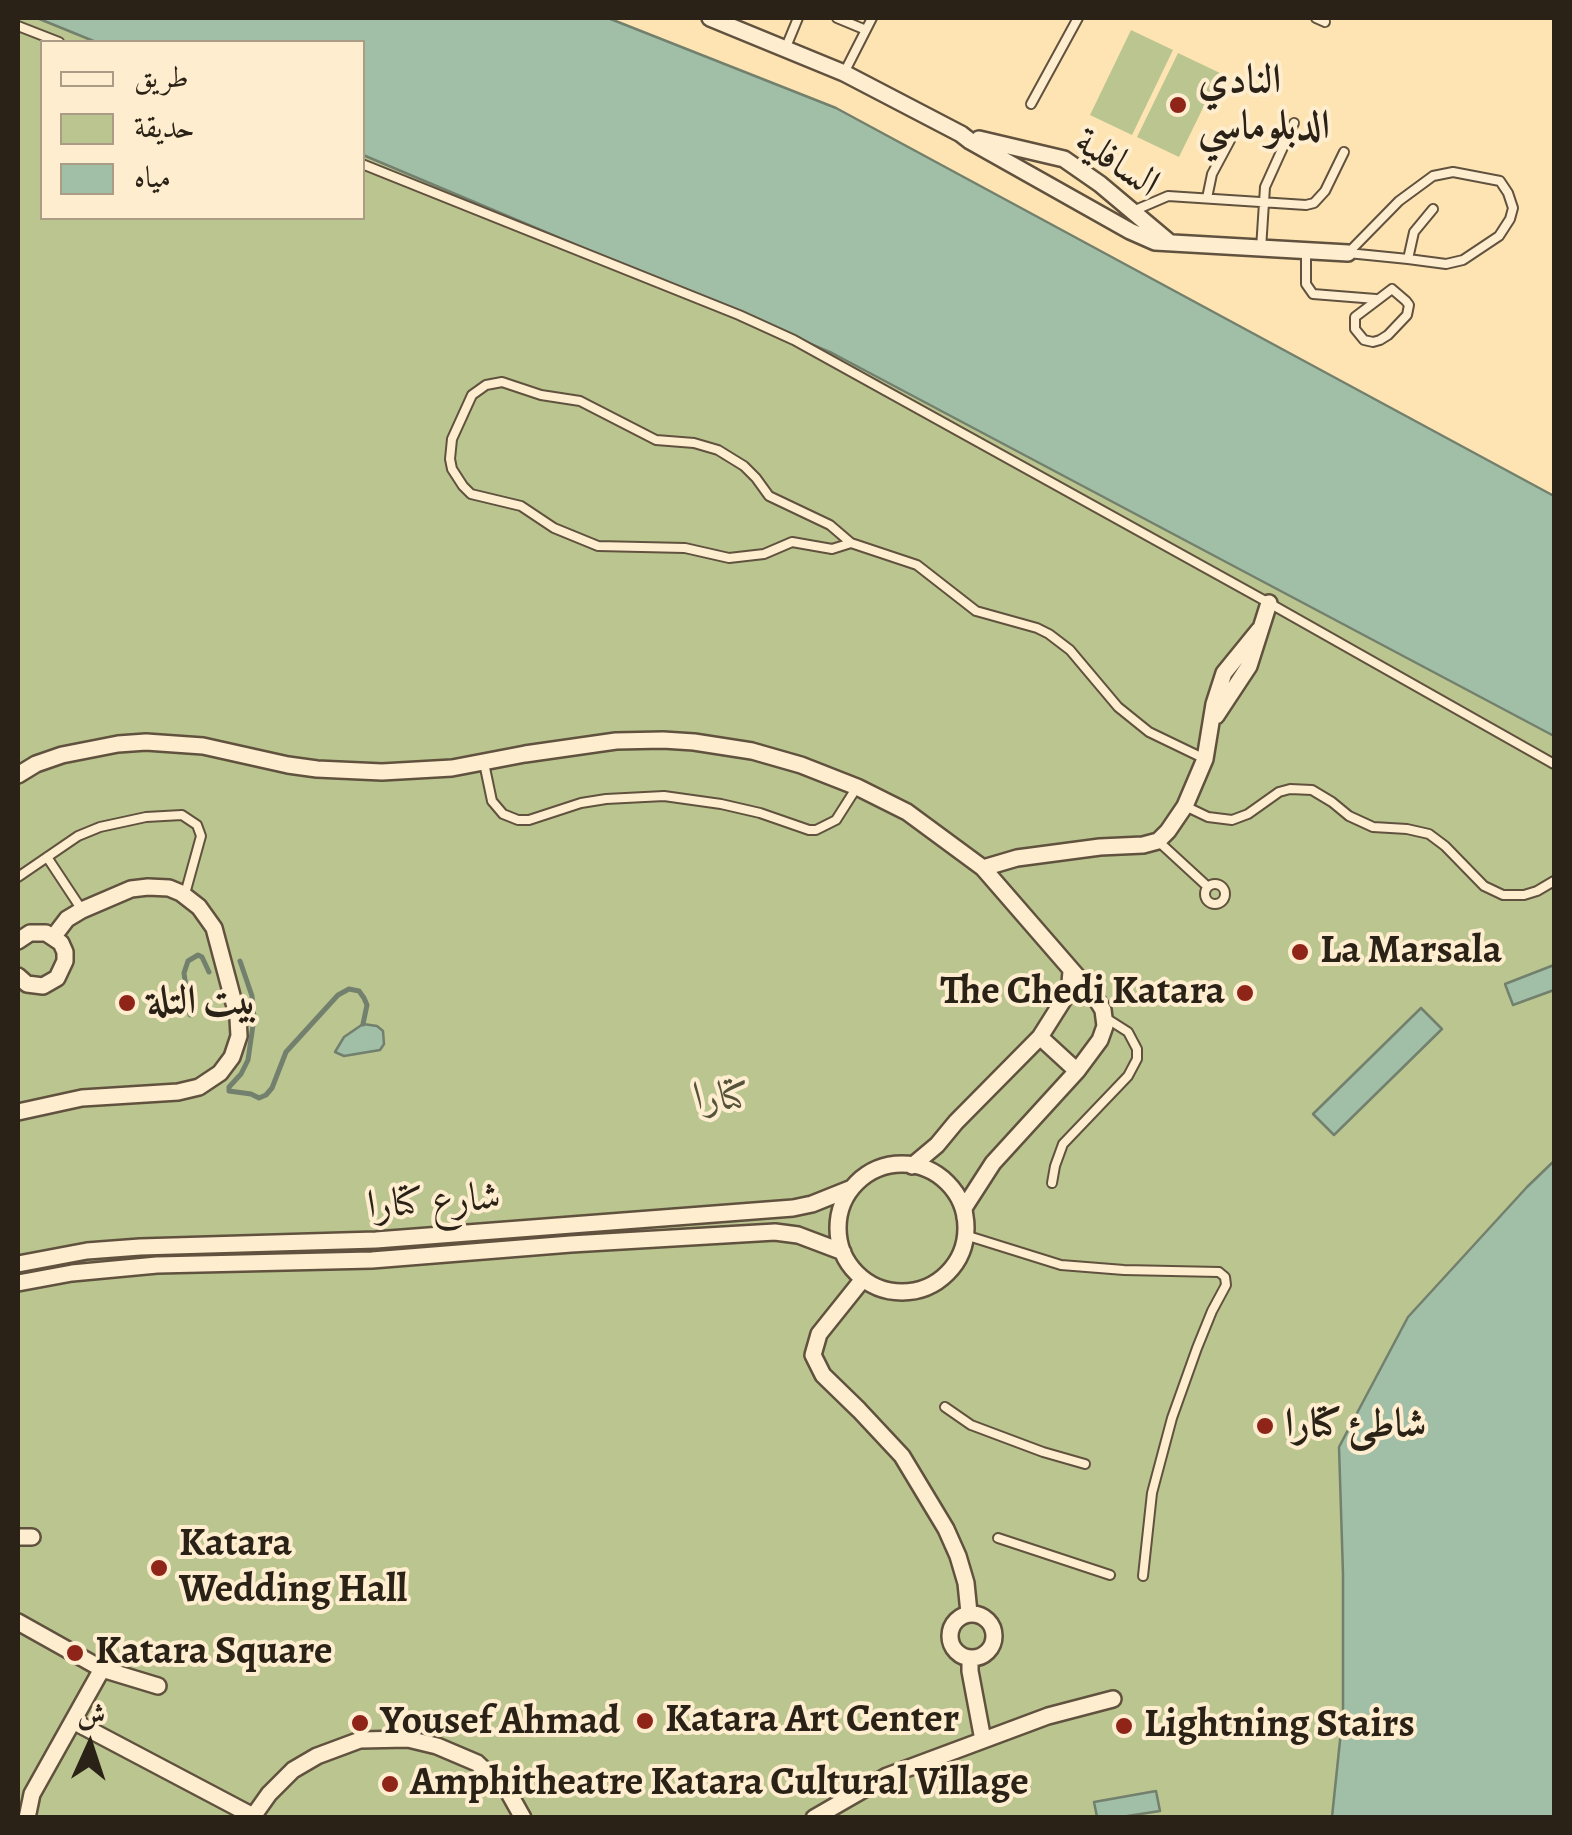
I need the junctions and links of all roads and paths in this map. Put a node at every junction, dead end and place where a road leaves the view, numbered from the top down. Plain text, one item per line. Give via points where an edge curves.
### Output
1 (710, 18) edge
2 (798, 18) edge
3 (838, 18) edge
4 (872, 18) edge
5 (1078, 18) edge
6 (18, 26) edge
7 (866, 30) junction
8 (54, 40) edge
9 (786, 47) junction
10 (844, 73) junction
11 (1031, 104) dead end
12 (1294, 123) dead end
13 (1235, 131) dead end
14 (961, 134) junction
15 (1344, 152) dead end
16 (365, 165) edge
17 (1084, 171) junction
18 (1067, 194) junction
19 (1207, 198) junction
20 (1262, 201) junction
21 (1433, 209) dead end
22 (1133, 211) junction
23 (1171, 244) junction
24 (1261, 248) junction
25 (1306, 251) junction
26 (1348, 252) junction
27 (1408, 259) junction
28 (1376, 299) junction
29 (851, 543) junction
30 (1269, 602) junction
31 (1205, 759) junction
32 (484, 763) junction
33 (1554, 764) edge
34 (18, 775) edge
35 (857, 787) junction
36 (1186, 806) junction
37 (1158, 841) junction
38 (47, 857) junction
39 (984, 868) junction
40 (18, 877) edge
41 (1554, 881) edge
42 (1208, 888) dead end
43 (184, 896) junction
44 (82, 910) junction
45 (54, 936) junction
46 (18, 941) edge
47 (1071, 971) junction
48 (18, 976) edge
49 (1105, 1018) junction
50 (1040, 1037) junction
51 (1077, 1071) junction
52 (18, 1112) edge
53 (912, 1166) junction
54 (1052, 1183) dead end
55 (852, 1188) junction
56 (965, 1227) junction
57 (842, 1252) junction
58 (18, 1264) edge
59 (863, 1279) junction
60 (18, 1284) edge
61 (946, 1407) dead end
62 (1085, 1464) dead end
63 (998, 1538) dead end
64 (1110, 1576) dead end
65 (1143, 1576) dead end
66 (969, 1614) junction
67 (18, 1622) edge
68 (970, 1658) junction
69 (102, 1669) junction
70 (158, 1686) dead end
71 (1113, 1700) dead end
72 (73, 1721) junction
73 (984, 1740) junction
74 (24, 1790) edge
75 (252, 1816) edge
76 (27, 1818) edge
77 (523, 1818) edge
78 (814, 1818) edge

1 - 9 street, السافلية
2 - 9 lane
3 - 7 lane
4 - 7 lane
5 - 11 lane
6 - 8 lane
7 - 10 lane
9 - 10 street, السافلية
10 - 14 street, السافلية
12 - 20 lane
13 - 19 lane
14 - 17 street, السافلية via 1064,159
14 - 18 street, السافلية
15 - 20 lane via 1314,203
16 - 30 lane via 766,327
17 - 18 street
17 - 22 street, السافلية
18 - 23 street, السافلية via 1130,231
19 - 20 lane
19 - 22 lane via 1168,196
20 - 24 lane
21 - 27 lane via 1414,232
22 - 23 street, السافلية
23 - 24 street, السافلية
24 - 25 street, السافلية
25 - 26 street, السافلية
25 - 28 lane via 1306,284 1313,294
26 - 27 lane
26 - 27 lane via 1433,176 1453,172 1500,181 1513,208 1499,236 1462,260
28 - 28 lane via 1354,323 1357,334 1373,342 1388,336 1408,310 1392,288
29 - 29 lane via 830,525 769,496 733,458 706,445 656,440 580,401 494,382 472,395 452,439 452,469 471,494 520,506 598,546 685,548 729,558 792,542 832,549
29 - 31 lane via 917,565 976,611 1049,634 1118,708
30 - 31 street via 1259,630 1224,672
30 - 33 lane
31 - 36 street
32 - 34 street via 348,772 146,742 62,755
32 - 35 street via 616,741 694,742 772,756
32 - 35 lane via 492,801 518,820 606,798 664,796 816,830 836,820
35 - 39 street via 906,812
36 - 37 street
36 - 41 lane via 1232,820 1279,792 1312,790 1373,827 1429,834 1484,886 1503,895 1524,895
37 - 39 street
37 - 42 lane
38 - 40 lane
38 - 43 lane via 119,821 182,816 196,824 200,836
38 - 44 lane
39 - 47 street
43 - 44 street via 169,888 131,889
43 - 52 street via 214,928 238,1018 232,1058 199,1087 82,1098
44 - 45 street
45 - 46 street via 30,932
45 - 48 street via 66,961 58,978 35,986
47 - 49 street
47 - 50 street via 1064,1000
49 - 51 street via 1100,1040
49 - 54 lane via 1128,1032 1138,1059 1070,1134
50 - 51 street
50 - 53 street
51 - 56 street via 993,1164 964,1208
53 - 55 street via 879,1169
53 - 56 street via 944,1181 958,1198
55 - 57 street via 839,1219
55 - 58 street, شارع كتارا via 793,1208 357,1242 140,1247
56 - 59 street via 962,1251 938,1280 896,1292
56 - 65 lane via 1061,1265 1225,1276 1172,1418 1152,1493
57 - 59 street
57 - 60 street, شارع كتارا via 774,1232 372,1260 158,1265
59 - 66 street via 819,1334 813,1355 920,1485 958,1556
61 - 62 lane via 971,1425
63 - 64 lane
66 - 68 street via 954,1623 950,1641
66 - 68 street via 987,1619 994,1636 987,1652
67 - 69 street
68 - 73 street
69 - 70 street
69 - 72 street
71 - 73 street
72 - 74 street
72 - 75 street
73 - 78 street via 887,1776
74 - 76 street
75 - 77 street via 293,1770 318,1756 360,1740 408,1739 477,1763

